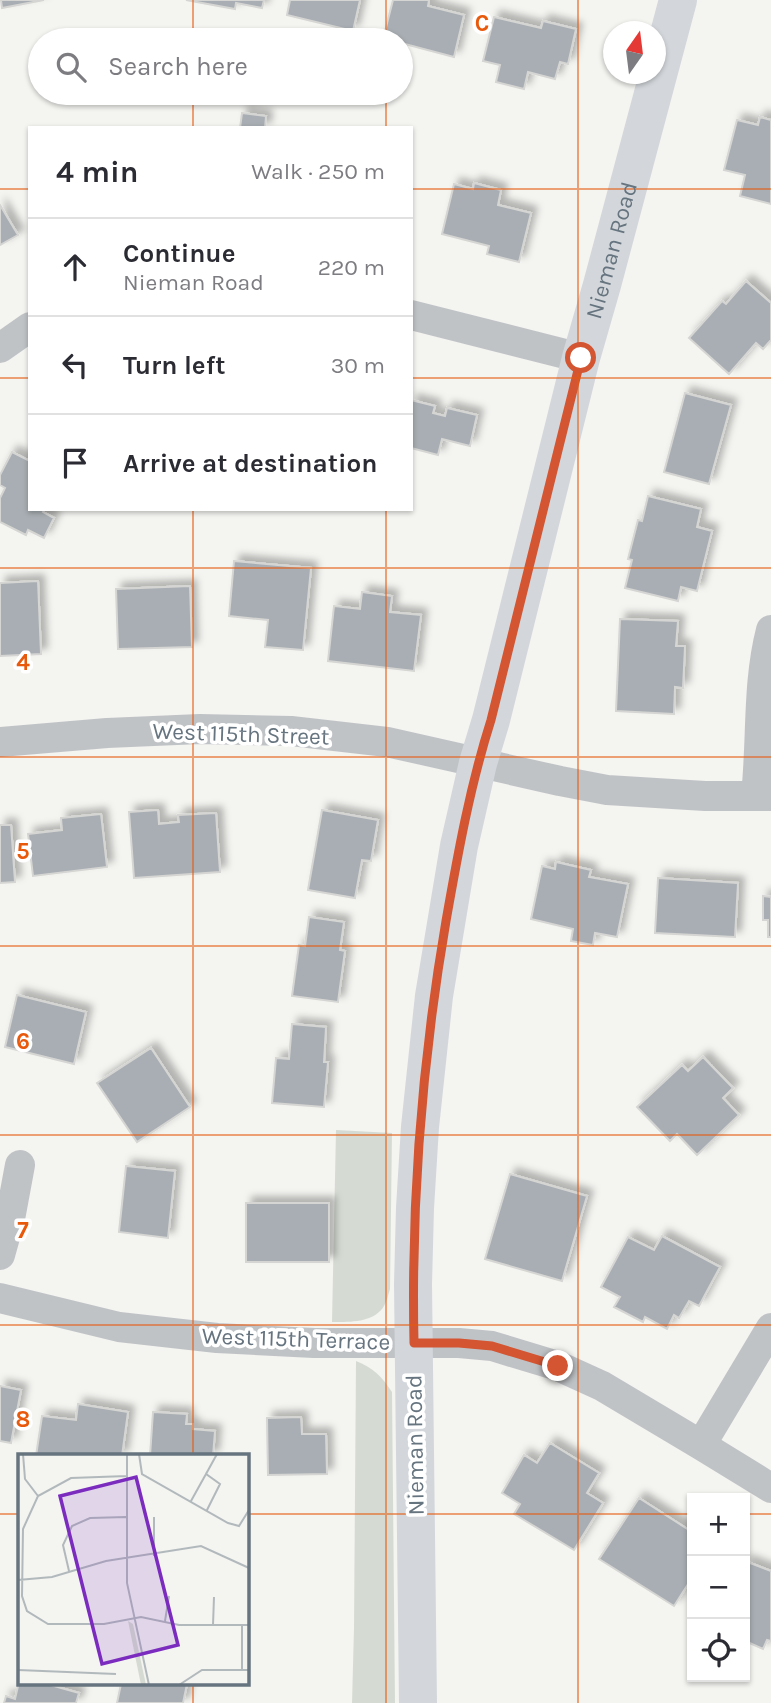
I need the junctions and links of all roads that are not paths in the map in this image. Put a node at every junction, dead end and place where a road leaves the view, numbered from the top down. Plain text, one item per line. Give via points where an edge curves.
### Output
1 (678, 0) edge
2 (413, 316) edge
3 (28, 328) edge
4 (0, 348) edge
5 (581, 358) junction
6 (771, 630) edge
7 (0, 742) edge
8 (478, 763) junction
9 (764, 796) edge
10 (20, 1165) dead end
11 (0, 1255) edge
12 (0, 1298) edge
13 (771, 1328) edge
14 (414, 1343) junction
15 (701, 1444) junction
16 (771, 1488) edge
17 (418, 1703) edge

1 - 5 street, Nieman Road
2 - 5 street
3 - 4 street
5 - 8 street, Nieman Road
6 - 9 street via 763,676 760,763
7 - 8 street, West 115th Street via 200,729 291,731 387,742
8 - 9 street, West 115th Street via 607,790
8 - 14 street, Nieman Road via 434,996 415,1208
10 - 11 street
12 - 14 street, West 115th Terrace via 119,1327 192,1335 314,1343
13 - 15 street
14 - 15 street, West 115th Terrace via 492,1346 558,1366
14 - 17 street, Nieman Road
15 - 16 street, West 115th Terrace

